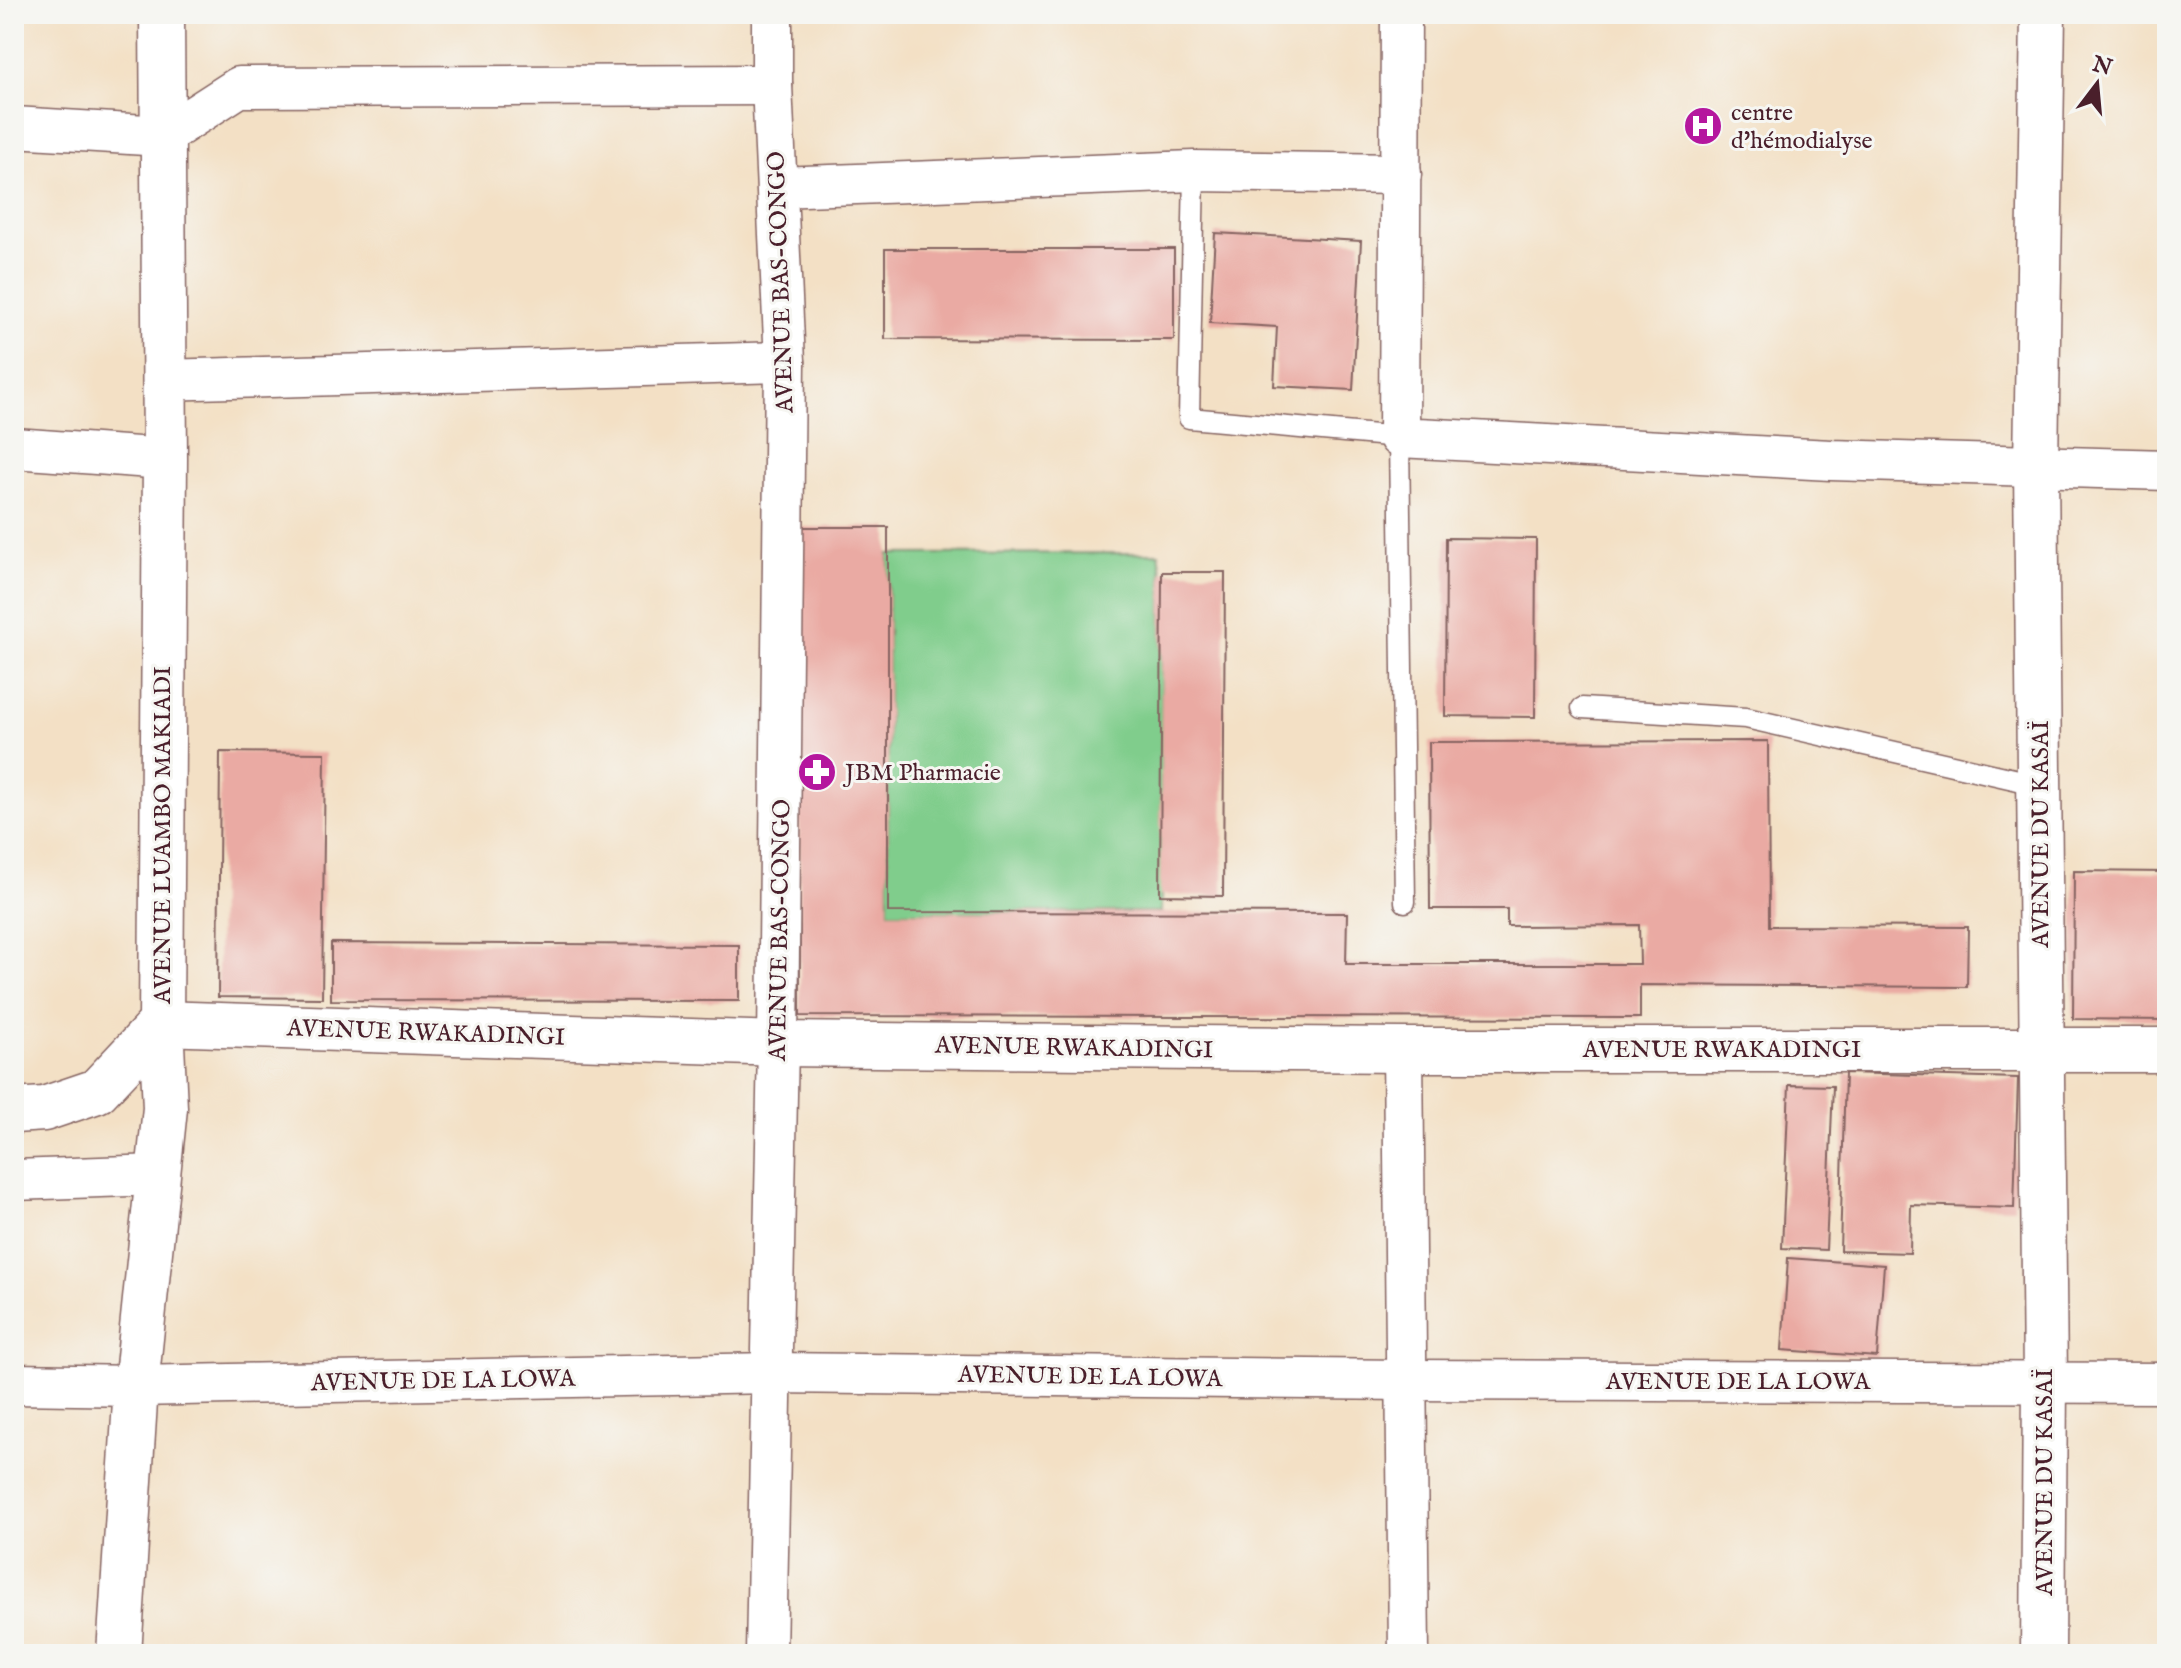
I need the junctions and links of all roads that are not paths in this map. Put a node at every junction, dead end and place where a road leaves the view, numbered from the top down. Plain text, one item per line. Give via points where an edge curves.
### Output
1 (162, 14) edge
2 (772, 14) edge
3 (1401, 14) edge
4 (2043, 14) edge
5 (772, 85) junction
6 (14, 127) edge
7 (163, 136) junction
8 (1194, 171) junction
9 (1401, 174) junction
10 (778, 187) junction
11 (785, 362) junction
12 (163, 380) junction
13 (1399, 437) junction
14 (14, 448) edge
15 (165, 459) junction
16 (2036, 466) junction
17 (2167, 470) edge
18 (1582, 708) dead end
19 (2040, 785) junction
20 (1405, 902) dead end
21 (161, 1023) junction
22 (778, 1044) junction
23 (2041, 1049) junction
24 (1403, 1050) junction
25 (2167, 1050) edge
26 (14, 1111) edge
27 (158, 1175) junction
28 (14, 1180) edge
29 (772, 1373) junction
30 (1406, 1380) junction
31 (2045, 1382) junction
32 (2167, 1383) edge
33 (14, 1384) edge
34 (136, 1386) junction
35 (119, 1654) edge
36 (766, 1654) edge
37 (1409, 1654) edge
38 (2043, 1654) edge

1 - 7 street, AVENUE LUAMBO MAKIADI
2 - 5 street, AVENUE BAS-CONGO
3 - 9 street
4 - 16 street, AVENUE DU KASAÏ
5 - 7 street via 239,87
5 - 10 street, AVENUE BAS-CONGO
6 - 7 street
7 - 12 street, AVENUE LUAMBO MAKIADI
8 - 9 street
8 - 10 street
8 - 13 lane via 1189,418
9 - 13 street
10 - 11 street, AVENUE BAS-CONGO
11 - 12 street
11 - 22 street, AVENUE BAS-CONGO
12 - 15 street, AVENUE LUAMBO MAKIADI
13 - 16 street
13 - 20 lane
14 - 15 street
15 - 21 street, AVENUE LUAMBO MAKIADI
16 - 17 street
16 - 19 street, AVENUE DU KASAÏ
18 - 19 lane via 1746,718
19 - 23 street, AVENUE DU KASAÏ
21 - 22 street, AVENUE RWAKADINGI
21 - 26 street via 97,1091 44,1109
21 - 27 street, AVENUE LUAMBO MAKIADI via 165,1108
22 - 24 street, AVENUE RWAKADINGI
22 - 29 street, AVENUE BAS-CONGO
23 - 24 street, AVENUE RWAKADINGI
23 - 25 street, AVENUE RWAKADINGI
23 - 31 street, AVENUE DU KASAÏ
24 - 30 street
27 - 28 street
27 - 34 street, AVENUE LUAMBO MAKIADI
29 - 30 street, AVENUE DE LA LOWA
29 - 34 street, AVENUE DE LA LOWA
29 - 36 street, AVENUE BAS-CONGO
30 - 31 street, AVENUE DE LA LOWA
30 - 37 street
31 - 32 street, AVENUE DE LA LOWA
31 - 38 street, AVENUE DU KASAÏ
33 - 34 street, AVENUE DE LA LOWA
34 - 35 street, AVENUE LUAMBO MAKIADI

